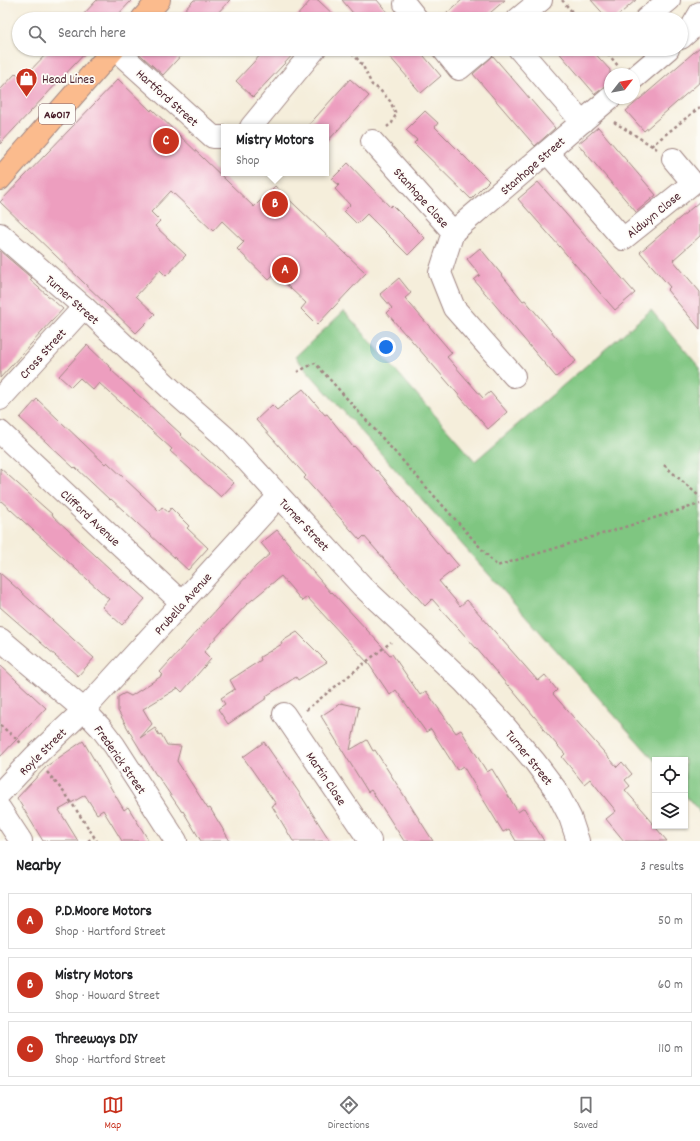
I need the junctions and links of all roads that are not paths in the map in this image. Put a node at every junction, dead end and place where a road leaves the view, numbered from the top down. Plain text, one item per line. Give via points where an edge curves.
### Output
1 (159, 0) edge
2 (541, 0) edge
3 (669, 0) edge
4 (148, 12) edge
5 (526, 12) edge
6 (654, 12) edge
7 (700, 13) edge
8 (688, 32) edge
9 (108, 56) edge
10 (123, 56) edge
11 (309, 56) edge
12 (449, 56) edge
13 (475, 56) edge
14 (528, 56) edge
15 (656, 56) edge
16 (636, 68) edge
17 (596, 110) edge
18 (253, 124) edge
19 (221, 137) edge
20 (372, 141) road end
21 (547, 152) junction
22 (673, 158) road end
23 (3, 169) edge
24 (453, 232) junction
25 (0, 234) edge
26 (84, 307) junction
27 (514, 376) dead end
28 (0, 399) edge
29 (0, 432) edge
30 (279, 496) junction
31 (182, 603) junction
32 (0, 639) edge
33 (84, 710) junction
34 (287, 719) road end
35 (0, 793) edge
36 (0, 809) edge
37 (21, 841) edge
38 (176, 841) edge
39 (370, 841) edge
40 (578, 841) edge

1 - 4 highway
2 - 5 street
3 - 6 street
7 - 8 street
9 - 23 highway, A6017
10 - 19 street, Hartford Street via 214,137
11 - 18 street
12 - 13 street via 459,69
14 - 17 street
15 - 16 street
17 - 21 street, Stanhope Street
20 - 24 street, Stanhope Close
21 - 22 street, Aldwyn Close via 623,239 693,183
21 - 24 street, Stanhope Street
24 - 27 street, Stanhope Close via 440,273 454,308
25 - 26 street, Turner Street
26 - 28 street, Cross Street
26 - 30 street, Turner Street via 226,438
29 - 31 street, Clifford Avenue
30 - 31 street, Prubella Avenue
30 - 40 street, Turner Street via 362,586 464,682 503,724 556,790
31 - 33 street, Prubella Avenue
32 - 33 street, Frederick Street
33 - 35 street, Royle Street
33 - 38 street, Frederick Street via 114,745
34 - 39 street, Martin Close
36 - 37 street

